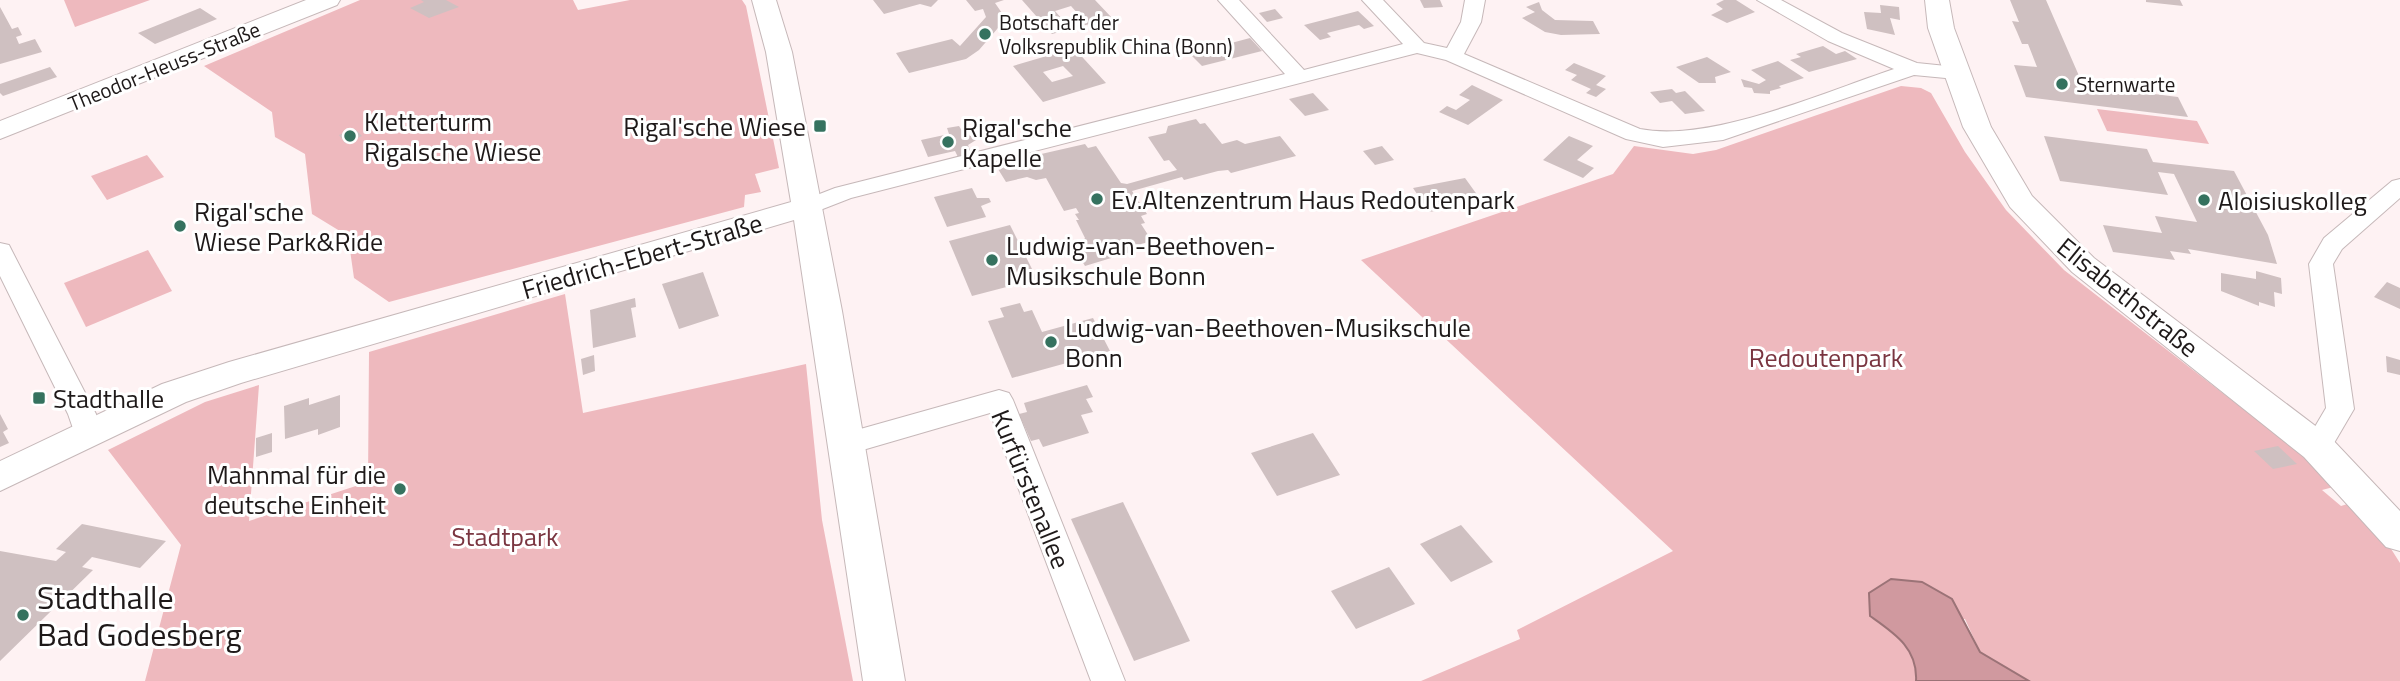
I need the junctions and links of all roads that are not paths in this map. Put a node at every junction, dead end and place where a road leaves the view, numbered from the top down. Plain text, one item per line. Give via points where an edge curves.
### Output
1 (328, 0) edge
2 (764, 0) edge
3 (1228, 0) edge
4 (1372, 0) edge
5 (1475, 0) edge
6 (1767, 0) edge
7 (1937, 0) edge
8 (1417, 47) junction
9 (1453, 56) junction
10 (1913, 69) junction
11 (1956, 72) junction
12 (1299, 77) junction
13 (0, 131) edge
14 (2400, 186) edge
15 (807, 207) junction
16 (0, 251) edge
17 (87, 433) junction
18 (849, 443) junction
19 (2317, 447) junction
20 (0, 477) edge
21 (2400, 536) edge
22 (884, 681) edge
23 (1108, 681) edge

1 - 13 street, Theodor-Heuss-Straße
2 - 15 street via 779,52
3 - 12 street
4 - 8 street
5 - 9 street via 1471,22
6 - 10 street, Friedrich-Ebert-Straße via 1835,37
7 - 11 street, Elisabethstraße
8 - 9 street, Friedrich-Ebert-Straße
8 - 12 street, Friedrich-Ebert-Straße
9 - 10 street, Friedrich-Ebert-Straße via 1634,134 1663,139 1715,135
10 - 11 street, Friedrich-Ebert-Straße
11 - 19 street, Elisabethstraße via 1996,162 2020,201 2049,232 2083,265
12 - 15 street, Friedrich-Ebert-Straße
14 - 19 street via 2333,244 2321,264 2340,409
15 - 17 street, Friedrich-Ebert-Straße via 264,363 174,393
15 - 18 street
16 - 17 street via 82,414
17 - 20 street, Friedrich-Ebert-Straße
18 - 22 street
18 - 23 street, Kurfürstenallee via 999,400
19 - 21 street, Elisabethstraße

